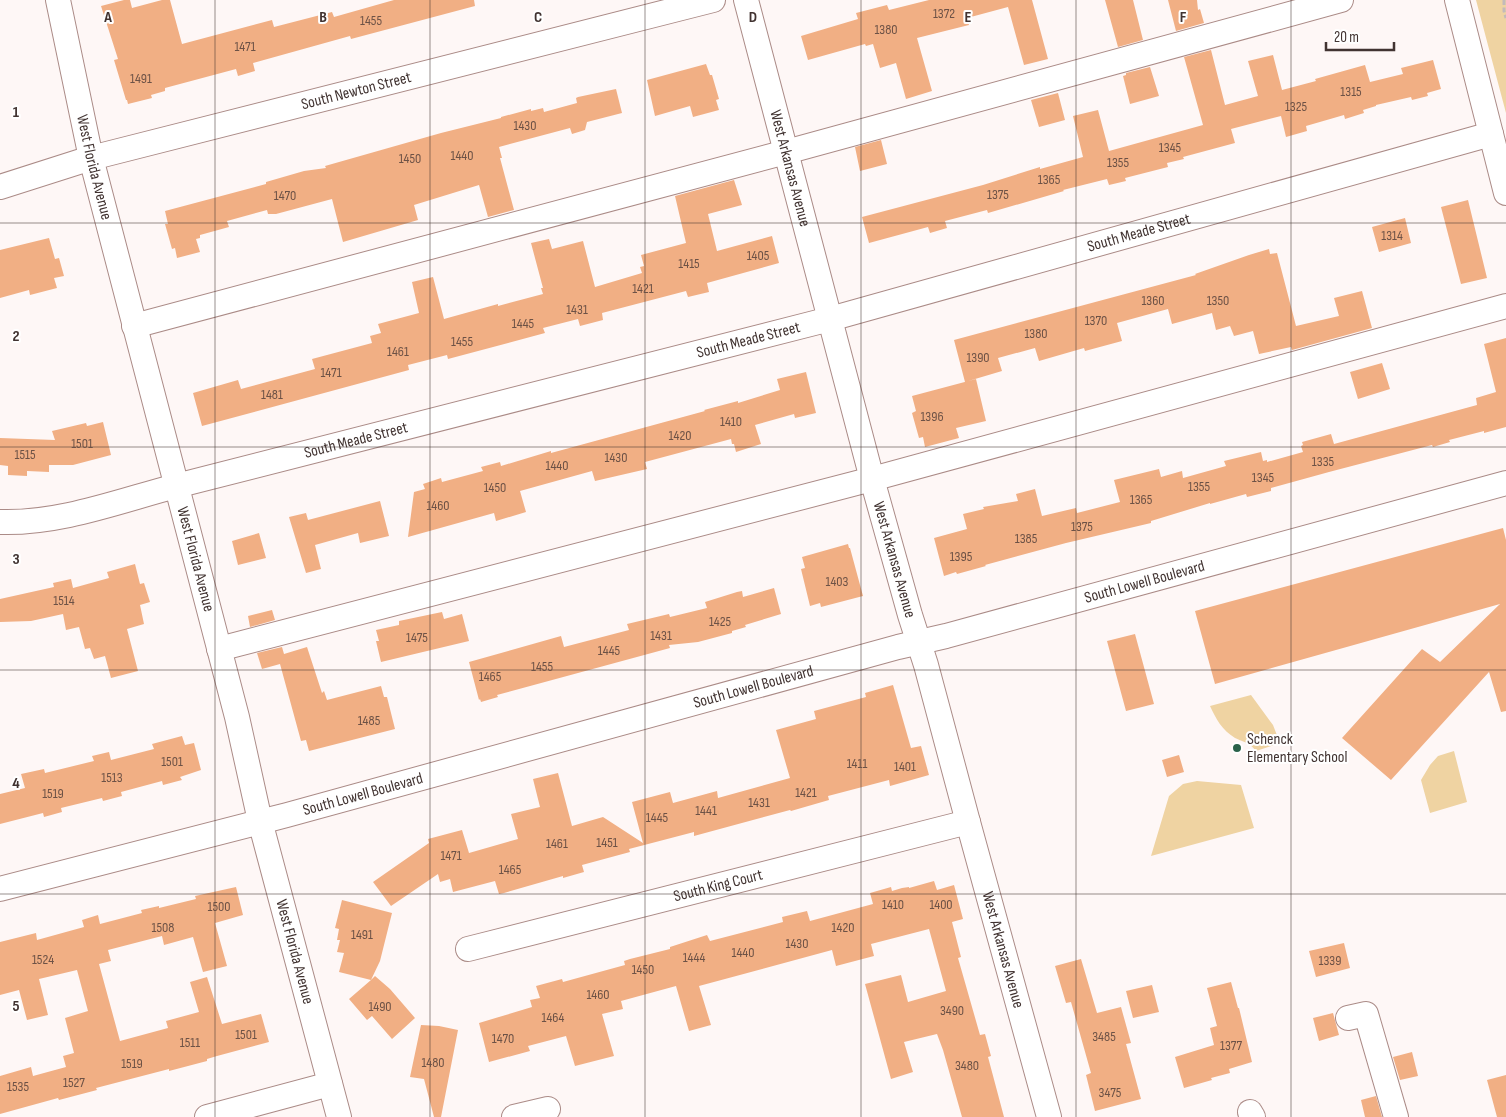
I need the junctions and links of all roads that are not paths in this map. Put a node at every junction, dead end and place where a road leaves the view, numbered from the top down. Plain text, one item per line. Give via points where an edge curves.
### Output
1 (713, 0) edge
2 (746, 0) edge
3 (1341, 0) edge
4 (1457, 0) edge
5 (62, 1) edge
6 (1491, 134) junction
7 (786, 152) junction
8 (91, 158) junction
9 (0, 187) edge
10 (1506, 192) edge
11 (1506, 306) edge
12 (830, 319) junction
13 (134, 326) junction
14 (872, 479) junction
15 (1506, 483) edge
16 (176, 486) junction
17 (0, 522) edge
18 (918, 642) junction
19 (219, 649) junction
20 (260, 821) junction
21 (968, 822) junction
22 (0, 889) edge
23 (468, 949) dead end
24 (1348, 1018) dead end
25 (330, 1084) junction
26 (548, 1108) dead end
27 (207, 1117) edge
28 (339, 1117) edge
29 (514, 1117) edge
30 (1050, 1117) edge
31 (1396, 1117) edge

1 - 8 street, South Newton Street
2 - 7 street, West Arkansas Avenue
3 - 7 street
4 - 6 street
5 - 8 street, West Florida Avenue
6 - 10 street
6 - 12 street, South Meade Street
7 - 12 street, West Arkansas Avenue
7 - 13 street
8 - 9 street, South Newton Street
8 - 13 street, West Florida Avenue
11 - 14 street
12 - 14 street, West Arkansas Avenue
12 - 16 street, South Meade Street
13 - 16 street, West Florida Avenue
14 - 18 street, West Arkansas Avenue
14 - 19 street
15 - 18 street, South Lowell Boulevard
16 - 17 street, South Meade Street via 78,513
16 - 19 street, West Florida Avenue
18 - 20 street, South Lowell Boulevard
18 - 21 street, West Arkansas Avenue
19 - 20 street, West Florida Avenue
20 - 22 street, South Lowell Boulevard
20 - 25 street, West Florida Avenue
21 - 23 street, South King Court
21 - 30 street, West Arkansas Avenue
24 - 31 street via 1366,1014
25 - 27 street
25 - 28 street, West Florida Avenue
26 - 29 street

